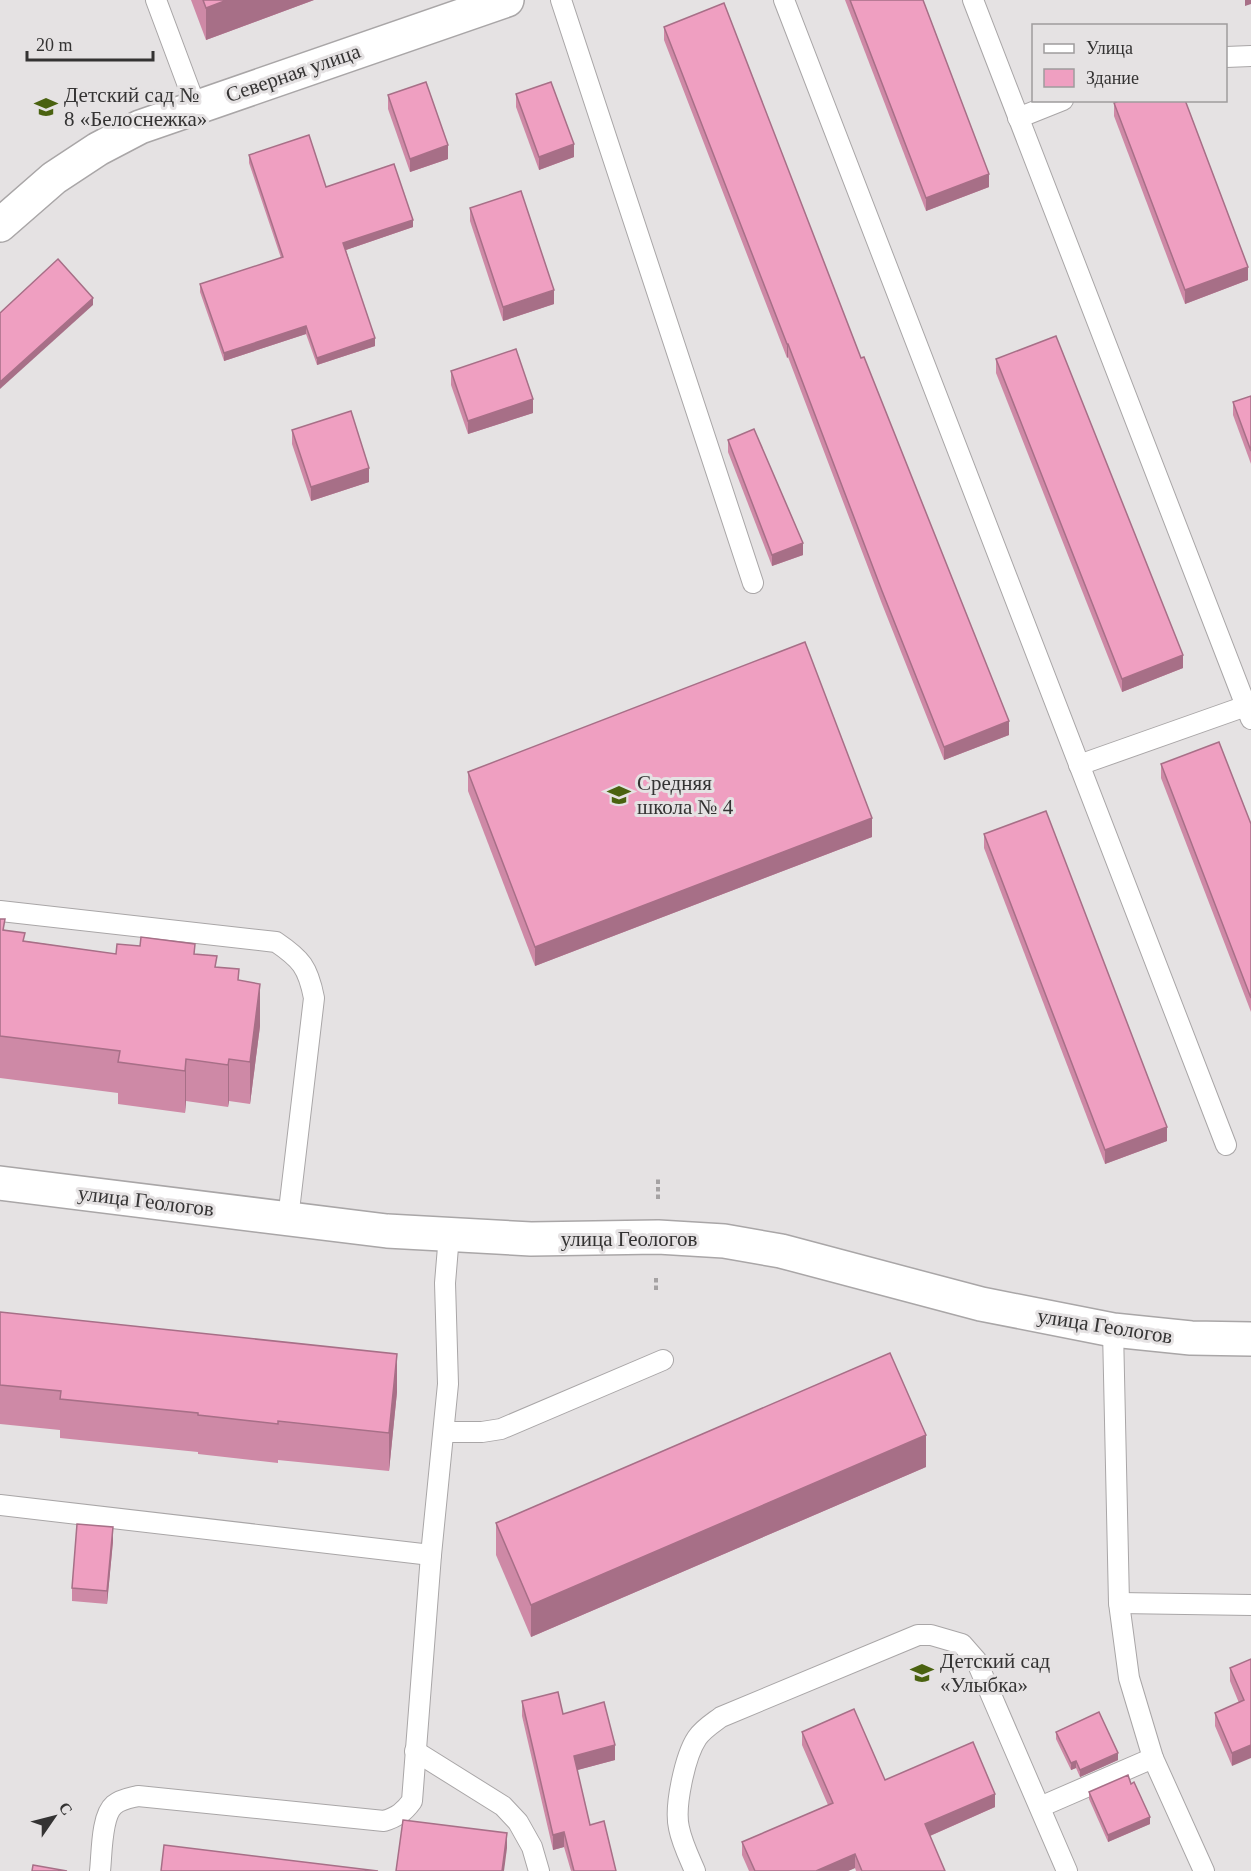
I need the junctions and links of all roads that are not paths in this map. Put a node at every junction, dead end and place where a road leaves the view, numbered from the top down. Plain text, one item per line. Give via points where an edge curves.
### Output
1 (156, 0) edge
2 (507, 0) edge
3 (561, 0) edge
4 (784, 0) edge
5 (973, 0) edge
6 (1251, 56) edge
7 (1227, 57) edge
8 (1058, 102) edge
9 (196, 107) junction
10 (1018, 118) junction
11 (0, 225) edge
12 (753, 583) dead end
13 (1248, 712) edge
14 (1079, 765) junction
15 (0, 910) edge
16 (1226, 1145) dead end
17 (0, 1183) edge
18 (288, 1219) junction
19 (449, 1235) junction
20 (1113, 1330) junction
21 (1251, 1339) edge
22 (663, 1360) dead end
23 (444, 1431) junction
24 (0, 1505) edge
25 (431, 1555) junction
26 (1119, 1603) junction
27 (1251, 1605) edge
28 (415, 1751) junction
29 (1153, 1758) junction
30 (1040, 1808) junction
31 (100, 1871) edge
32 (539, 1871) edge
33 (695, 1871) edge
34 (1067, 1871) edge
35 (1204, 1871) edge

1 - 9 lane
2 - 9 street, Северная улица
3 - 12 lane
4 - 14 lane
5 - 10 lane
6 - 7 lane
8 - 10 lane
9 - 11 street, Северная улица via 140,127 98,149 54,178
10 - 13 lane
13 - 14 lane
14 - 16 lane
15 - 18 lane via 276,942 295,955 310,976 314,998
17 - 18 street, улица Геологов
18 - 19 street, улица Геологов
19 - 20 street, улица Геологов via 724,1241 781,1251 981,1305
19 - 23 lane
20 - 21 street, улица Геологов
20 - 26 lane
22 - 23 lane via 501,1429
23 - 25 lane
24 - 25 lane
25 - 28 lane
26 - 27 lane
26 - 29 lane via 1129,1678
28 - 31 lane via 412,1801 396,1817 384,1821 138,1796 124,1799 113,1805 106,1817
28 - 32 lane via 503,1806 518,1822 532,1847
29 - 30 lane
29 - 35 lane
30 - 33 lane via 976,1660 962,1644 918,1635 709,1725 688,1755 677,1807 678,1826
30 - 34 lane

